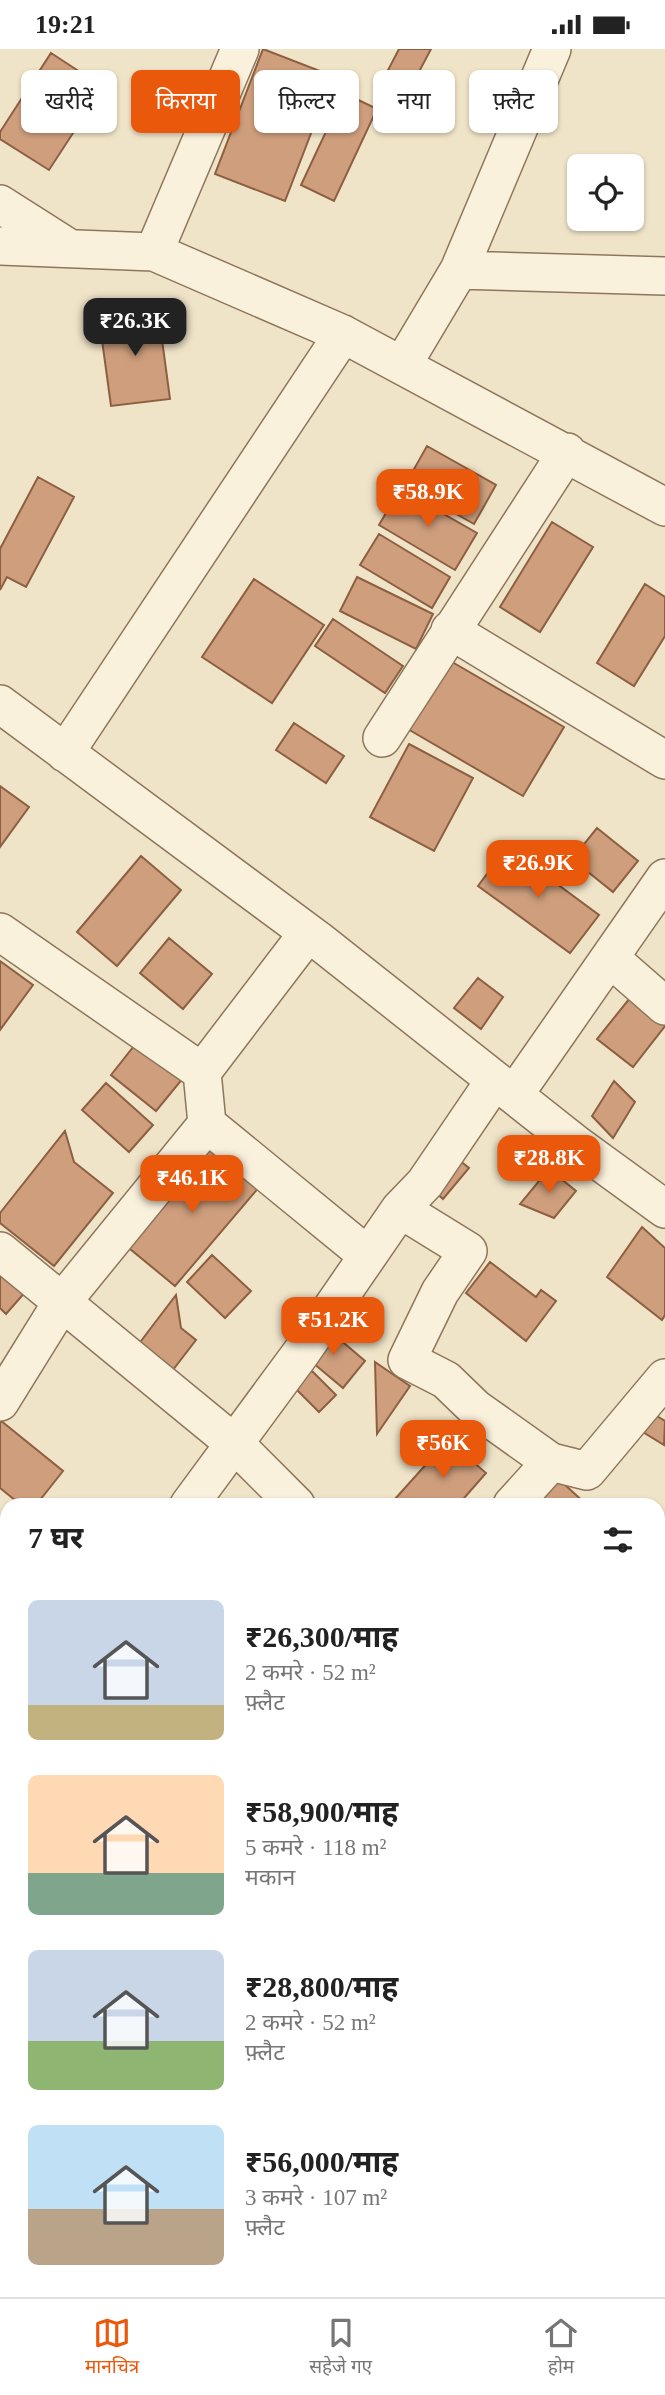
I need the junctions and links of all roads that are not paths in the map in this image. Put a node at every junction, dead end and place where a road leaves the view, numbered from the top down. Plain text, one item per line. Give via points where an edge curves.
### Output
1 (240, 49) edge
2 (552, 49) edge
3 (0, 204) edge
4 (0, 246) edge
5 (67, 247) junction
6 (154, 252) junction
7 (459, 270) junction
8 (665, 276) edge
9 (343, 334) junction
10 (403, 364) junction
11 (567, 453) junction
12 (665, 507) edge
13 (450, 630) junction
14 (0, 704) edge
15 (382, 738) dead end
16 (65, 753) junction
17 (665, 760) edge
18 (665, 878) edge
19 (0, 932) edge
20 (308, 933) junction
21 (610, 958) junction
22 (665, 1006) edge
23 (202, 1072) junction
24 (505, 1088) junction
25 (207, 1124) junction
26 (400, 1209) junction
27 (665, 1209) edge
28 (0, 1251) edge
29 (367, 1255) junction
30 (62, 1302) junction
31 (665, 1378) edge
32 (0, 1402) edge
33 (235, 1444) junction
34 (551, 1462) junction
35 (194, 1498) edge
36 (289, 1498) edge
37 (518, 1498) edge

1 - 6 street
2 - 7 street
3 - 5 street
4 - 5 street
5 - 6 street
6 - 9 street
7 - 8 street
7 - 10 street
9 - 10 street
9 - 16 street
10 - 11 street
11 - 12 street
11 - 13 street
13 - 15 street
13 - 17 street
14 - 16 street
16 - 20 street
18 - 21 street
19 - 23 street
20 - 23 street
20 - 24 street
21 - 22 street
21 - 24 street
23 - 25 street
24 - 26 street
24 - 27 street
25 - 29 street
25 - 30 street
26 - 29 street
26 - 34 street via 468,1251 440,1292 407,1360 446,1380 475,1408
28 - 30 street
29 - 33 street
30 - 32 street
30 - 33 street
31 - 34 street via 587,1471
33 - 35 street
33 - 36 street
34 - 37 street

